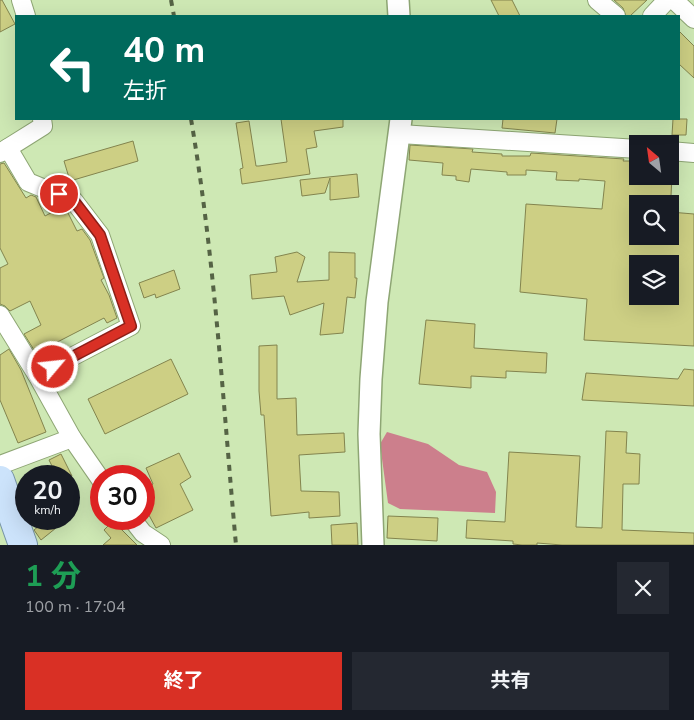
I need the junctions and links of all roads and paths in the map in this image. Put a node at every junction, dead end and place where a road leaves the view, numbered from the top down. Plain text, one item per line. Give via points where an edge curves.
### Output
1 (22, 0) edge
2 (398, 0) edge
3 (668, 0) edge
4 (674, 0) edge
5 (26, 15) edge
6 (399, 15) edge
7 (653, 15) edge
8 (694, 19) edge
9 (42, 120) edge
10 (401, 126) edge
11 (629, 148) edge
12 (4, 150) edge
13 (679, 152) edge
14 (694, 153) edge
15 (0, 315) edge
16 (38, 375) junction
17 (72, 438) junction
18 (0, 465) edge
19 (91, 465) edge
20 (0, 480) edge
21 (141, 530) edge
22 (23, 545) edge
23 (160, 545) edge
24 (373, 545) edge

1 - 5 street
2 - 6 street
3 - 7 street
4 - 8 street
9 - 12 street via 43,126
10 - 11 street
10 - 24 street via 377,302 371,379 369,434
12 - 16 street via 28,182 74,201 100,235 131,326
13 - 14 street
15 - 16 street
16 - 17 street
17 - 18 street
17 - 19 street
20 - 22 main road
21 - 23 street

